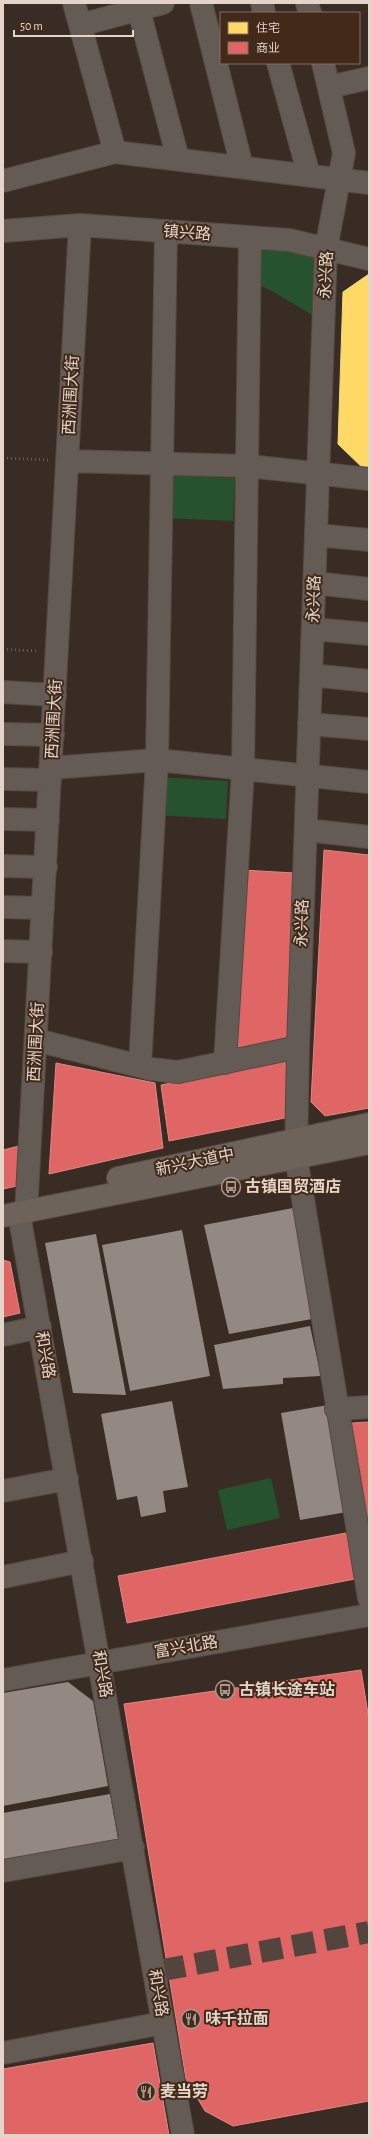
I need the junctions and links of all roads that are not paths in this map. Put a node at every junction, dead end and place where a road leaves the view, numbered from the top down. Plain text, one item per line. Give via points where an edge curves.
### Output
1 (74, 3) edge
2 (164, 3) edge
3 (201, 3) edge
4 (138, 6) edge
5 (80, 25) junction
6 (278, 64) edge
7 (323, 64) edge
8 (369, 78) edge
9 (329, 87) junction
10 (115, 152) junction
11 (178, 159) junction
12 (242, 167) junction
13 (309, 175) junction
14 (340, 179) junction
15 (3, 181) edge
16 (369, 183) edge
17 (80, 225) junction
18 (3, 231) edge
19 (166, 231) junction
20 (250, 238) junction
21 (326, 249) junction
22 (369, 259) edge
23 (68, 461) junction
24 (163, 465) junction
25 (248, 466) junction
26 (318, 472) junction
27 (369, 479) edge
28 (316, 535) junction
29 (369, 540) edge
30 (314, 583) junction
31 (369, 589) edge
32 (313, 629) junction
33 (369, 634) edge
34 (311, 675) junction
35 (369, 681) edge
36 (3, 692) edge
37 (55, 695) junction
38 (309, 724) junction
39 (369, 729) edge
40 (3, 734) edge
41 (53, 735) junction
42 (157, 760) junction
43 (243, 770) junction
44 (51, 774) junction
45 (307, 776) junction
46 (3, 779) edge
47 (369, 782) edge
48 (3, 819) edge
49 (48, 820) junction
50 (306, 830) junction
51 (369, 837) edge
52 (3, 866) edge
53 (46, 868) junction
54 (3, 907) edge
55 (43, 908) junction
56 (3, 951) edge
57 (41, 952) junction
58 (36, 1040) junction
59 (298, 1047) junction
60 (225, 1062) junction
61 (140, 1066) junction
62 (369, 1124) edge
63 (369, 1143) edge
64 (296, 1148) junction
65 (16, 1214) edge
66 (40, 1327) junction
67 (3, 1335) edge
68 (369, 1407) edge
69 (336, 1409) junction
70 (67, 1479) junction
71 (3, 1491) edge
72 (82, 1561) junction
73 (3, 1577) edge
74 (369, 1598) edge
75 (369, 1615) edge
76 (100, 1662) junction
77 (3, 1680) edge
78 (133, 1848) junction
79 (3, 1871) edge
80 (163, 2023) junction
81 (3, 2052) edge
82 (183, 2135) edge

1 - 5 street
2 - 4 street
3 - 12 street
4 - 5 street
4 - 11 street
5 - 10 street
6 - 13 street
7 - 9 street, 永兴路
8 - 9 street
9 - 14 street, 永兴路 via 344,153
10 - 11 street
10 - 15 street
11 - 12 street
12 - 13 street
13 - 14 street
14 - 16 street
14 - 21 street, 永兴路
17 - 18 street, 镇兴路
17 - 19 street, 镇兴路
17 - 23 street, 西洲围大街
19 - 20 street, 镇兴路
19 - 24 street
20 - 21 street, 镇兴路 via 289,240
20 - 25 street
21 - 22 street, 镇兴路
21 - 26 street, 永兴路
23 - 24 street
23 - 37 street, 西洲围大街
24 - 25 street
24 - 42 street
25 - 26 street
25 - 43 street
26 - 27 street
26 - 28 street, 永兴路
28 - 29 street
28 - 30 street, 永兴路
30 - 31 street
30 - 32 street, 永兴路
32 - 33 street
32 - 34 street, 永兴路
34 - 35 street
34 - 38 street, 永兴路
36 - 37 street
37 - 41 street, 西洲围大街
38 - 39 street
38 - 45 street, 永兴路
40 - 41 street
41 - 44 street, 西洲围大街
42 - 43 street
42 - 44 street
42 - 61 street
43 - 45 street
43 - 60 street
44 - 46 street
44 - 49 street, 西洲围大街
45 - 47 street
45 - 50 street, 永兴路
48 - 49 street
49 - 53 street, 西洲围大街
50 - 51 street
50 - 59 street, 永兴路
52 - 53 street
53 - 55 street, 西洲围大街
54 - 55 street
55 - 57 street, 西洲围大街
56 - 57 street
57 - 58 street, 西洲围大街
58 - 61 street
58 - 65 street, 西洲围大街
59 - 60 street
59 - 64 street, 永兴路
60 - 61 street via 178,1072
62 - 64 main road, 新兴大道中
63 - 64 main road, 新兴大道中
64 - 65 main road, 新兴大道中 via 74,1188
64 - 69 street, 永兴路
65 - 66 street, 和兴路
66 - 67 street
66 - 70 street, 和兴路
68 - 69 street
69 - 74 street, 永兴路
70 - 71 street
70 - 72 street, 和兴路
72 - 73 street
72 - 76 street, 和兴路
75 - 76 street, 富兴北路
76 - 77 street, 富兴北路
76 - 78 street, 和兴路
78 - 79 street
78 - 80 street, 和兴路 via 159,1971
80 - 81 street
80 - 82 street, 和兴路

